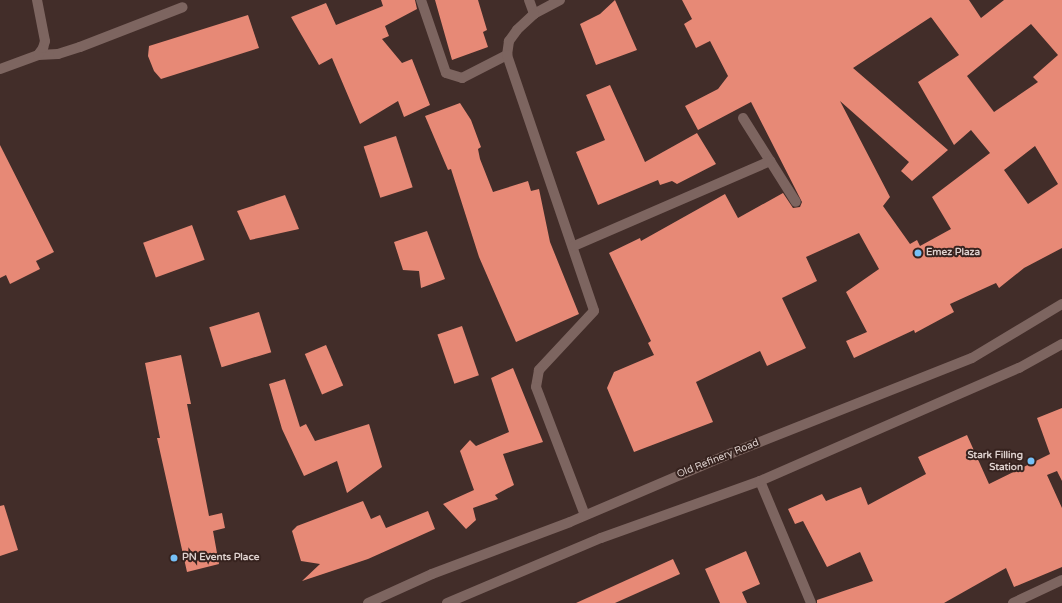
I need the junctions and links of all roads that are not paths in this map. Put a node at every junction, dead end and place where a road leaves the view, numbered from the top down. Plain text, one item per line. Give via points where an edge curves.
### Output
1 (37, 0) edge
2 (421, 0) edge
3 (529, 0) edge
4 (560, 0) edge
5 (183, 7) dead end
6 (534, 14) junction
7 (38, 54) junction
8 (507, 54) junction
9 (0, 68) edge
10 (744, 118) dead end
11 (770, 161) junction
12 (796, 202) dead end
13 (574, 246) junction
14 (1062, 304) edge
15 (1062, 344) edge
16 (760, 481) junction
17 (585, 515) junction
18 (1062, 580) edge
19 (368, 603) edge
20 (447, 603) edge
21 (811, 603) edge
22 (1013, 603) edge

1 - 7 street via 45,40
2 - 8 street via 446,73 462,78
3 - 6 street
4 - 6 street
5 - 7 street via 80,47 58,54
6 - 8 street via 509,41
7 - 9 street
8 - 13 street via 507,64
10 - 11 street
11 - 12 street
11 - 13 street
13 - 17 street via 594,311 539,370 536,387
14 - 17 street, Old Refinery Road via 972,358 732,453
15 - 16 street via 1019,368
16 - 20 street via 601,538
16 - 21 street
17 - 19 street, Old Refinery Road via 432,574
18 - 22 street

